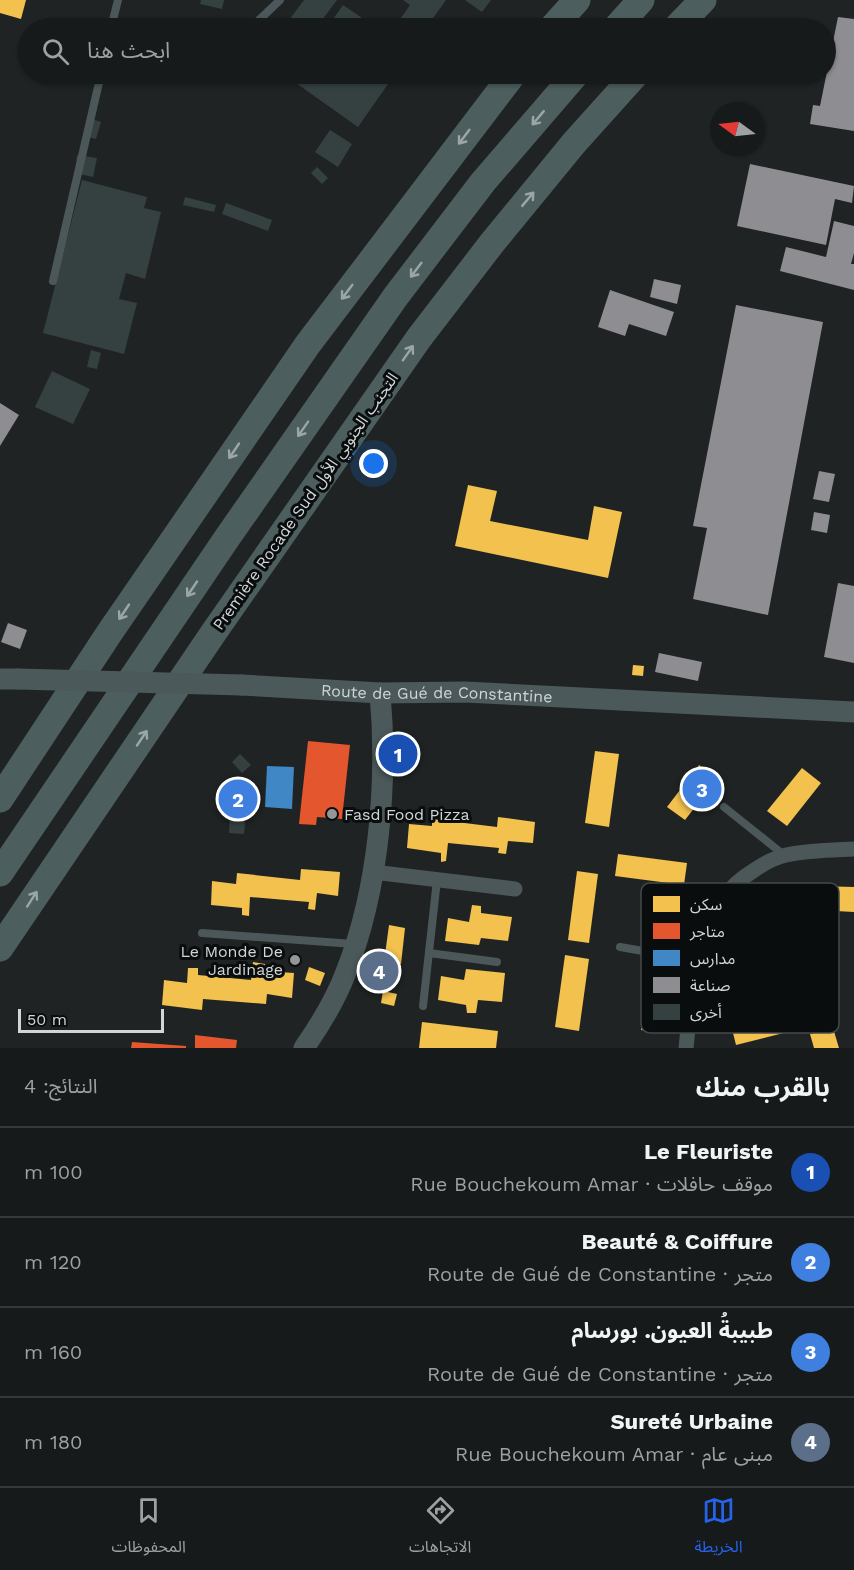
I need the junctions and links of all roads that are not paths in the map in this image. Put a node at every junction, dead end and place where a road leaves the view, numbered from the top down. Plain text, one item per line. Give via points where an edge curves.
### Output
1 (118, 0) edge
2 (280, 0) edge
3 (577, 0) edge
4 (641, 0) edge
5 (703, 0) edge
6 (114, 18) edge
7 (261, 18) edge
8 (561, 18) edge
9 (625, 18) edge
10 (686, 18) edge
11 (99, 84) edge
12 (505, 84) edge
13 (567, 84) edge
14 (627, 84) edge
15 (53, 281) dead end
16 (9, 679) edge
17 (380, 693) junction
18 (854, 712) edge
19 (0, 799) edge
20 (724, 807) dead end
21 (854, 849) edge
22 (784, 855) junction
23 (372, 872) junction
24 (0, 873) edge
25 (437, 880) junction
26 (736, 883) edge
27 (515, 889) dead end
28 (202, 933) dead end
29 (355, 944) junction
30 (620, 947) dead end
31 (0, 948) edge
32 (641, 951) edge
33 (429, 953) junction
34 (498, 962) dead end
35 (423, 1006) dead end
36 (688, 1033) edge
37 (304, 1048) edge
38 (686, 1048) edge

1 - 6 lane
2 - 7 lane
3 - 8 highway
4 - 9 highway
5 - 10 highway
11 - 15 lane
12 -> 19 highway via 308,344
13 -> 24 highway via 483,182 396,296
31 -> 14 highway, Première Rocade Sud التجنب الجنوبي الأول via 419,338 492,243
16 - 17 main road, Route de Gué de Constantine, bridge
17 - 18 main road, Route de Gué de Constantine via 465,692
17 - 23 main road via 384,751
20 - 22 lane
21 - 22 street
22 - 26 street
23 - 25 street
23 - 29 main road
25 - 27 street
25 - 33 lane
28 - 29 lane
29 - 37 main road via 346,973
30 - 32 lane
33 - 34 lane
33 - 35 lane
36 - 38 street

